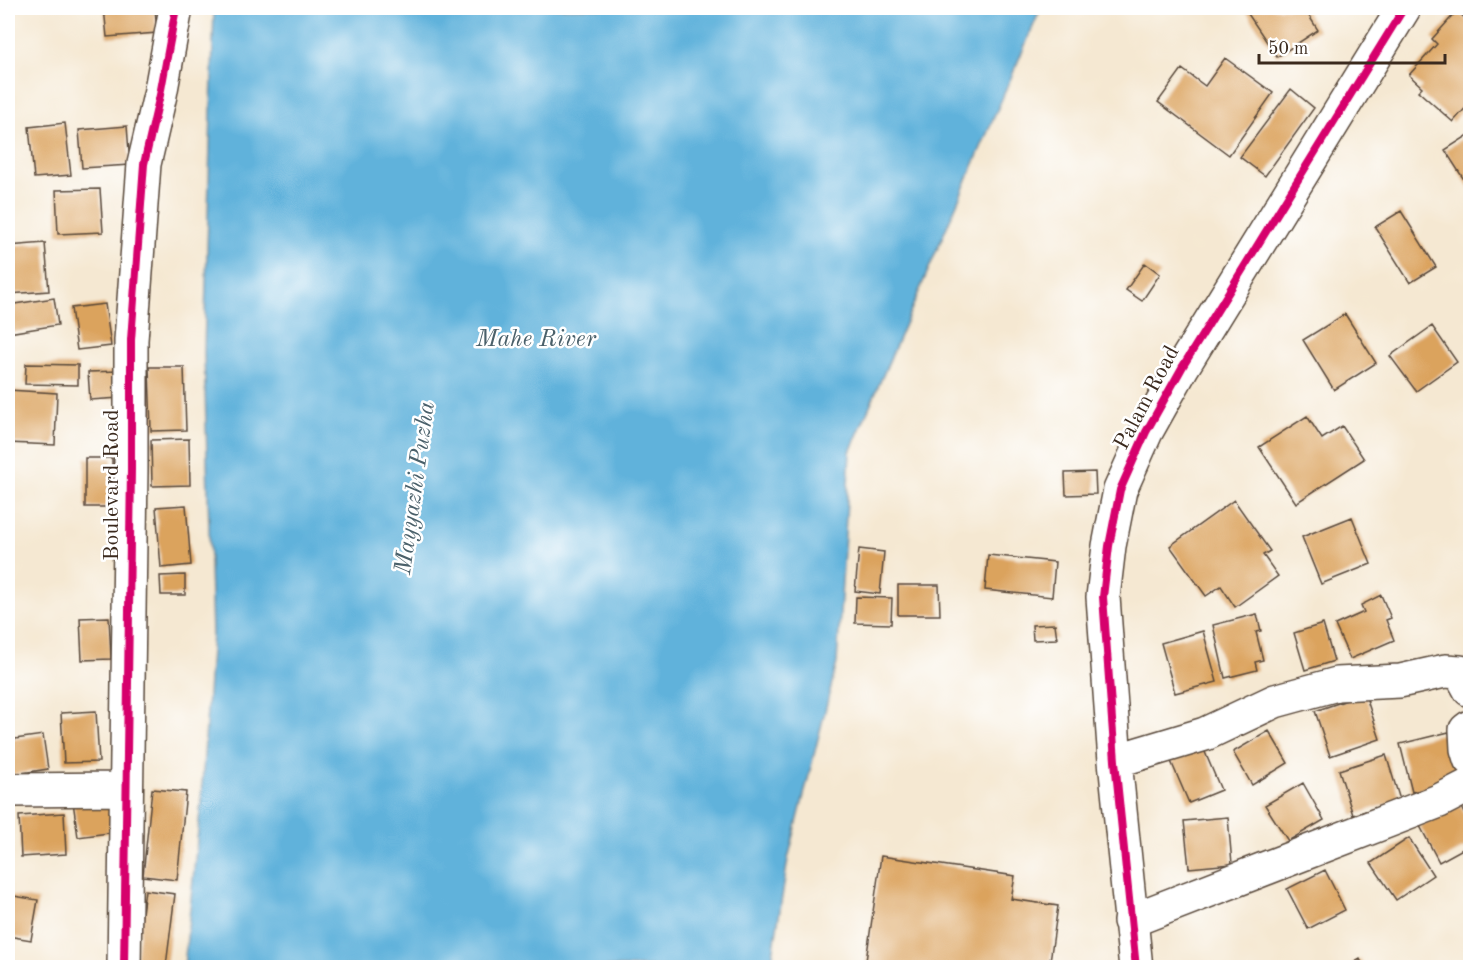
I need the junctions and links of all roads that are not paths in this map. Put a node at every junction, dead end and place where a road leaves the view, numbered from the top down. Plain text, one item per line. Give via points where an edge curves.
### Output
1 (176, 8) edge
2 (1404, 8) edge
3 (1470, 690) edge
4 (1470, 726) edge
5 (1470, 759) edge
6 (1115, 760) junction
7 (1470, 785) edge
8 (126, 789) junction
9 (8, 790) edge
10 (1130, 921) junction
11 (124, 968) edge
12 (1136, 968) edge

1 - 8 street, Boulevard Road via 144,164 131,340
2 - 6 street, Palam Road via 1183,366 1146,432 1120,490 1103,597
3 - 6 street via 1460,672 1445,670 1400,681 1337,684 1275,701 1205,734
4 - 5 street via 1466,730
6 - 10 street, Palam Road
7 - 10 street via 1439,801
8 - 9 street
8 - 11 street, Boulevard Road
10 - 12 street, Palam Road

